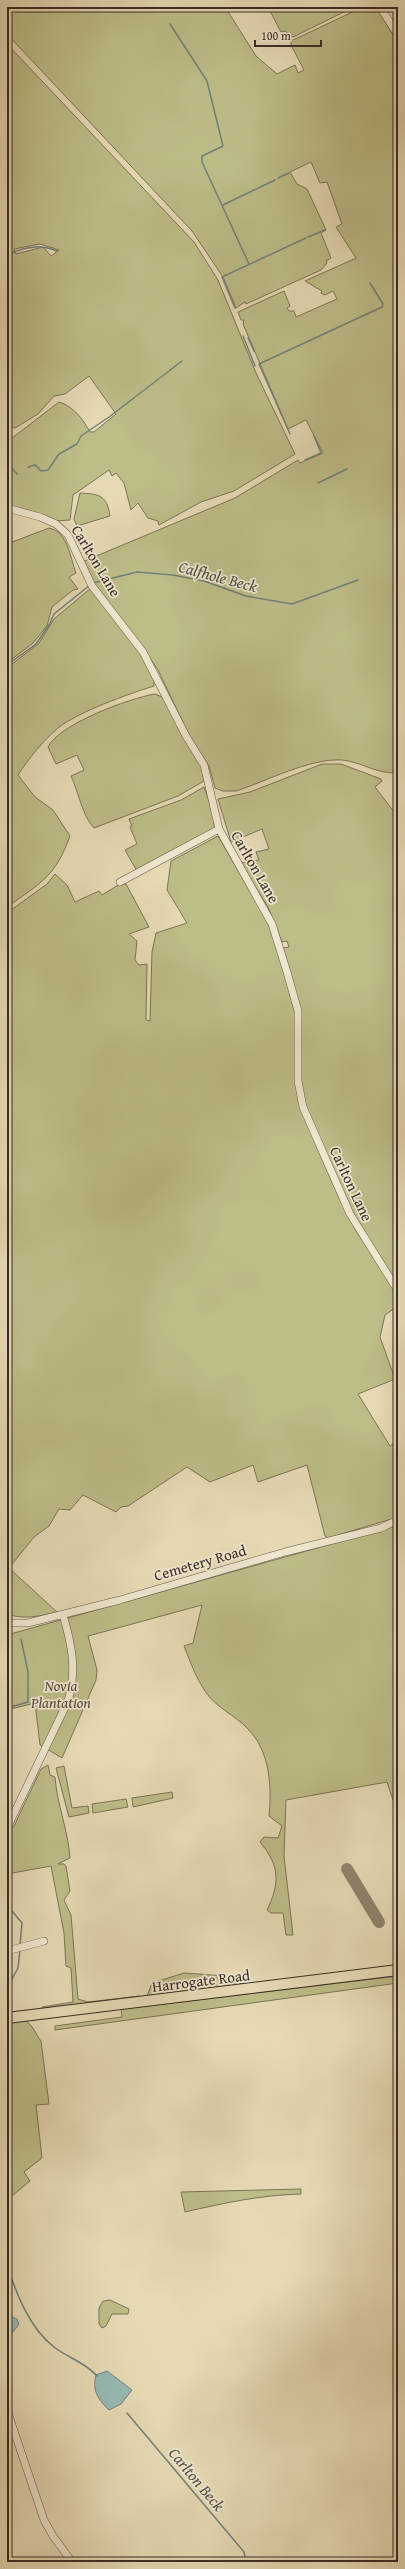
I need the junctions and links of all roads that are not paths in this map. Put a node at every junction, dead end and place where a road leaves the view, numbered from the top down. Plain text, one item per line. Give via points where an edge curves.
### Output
1 (380, 7) edge
2 (398, 35) edge
3 (7, 508) edge
4 (219, 829) junction
5 (120, 882) dead end
6 (398, 1291) edge
7 (398, 1520) edge
8 (63, 1614) junction
9 (7, 1623) edge
10 (7, 1828) edge
11 (44, 1941) dead end
12 (8, 1950) edge
13 (398, 1970) edge
14 (7, 2018) edge
15 (7, 2410) edge
16 (72, 2562) edge

1 - 2 street
3 - 4 street, Carlton Lane via 40,517 64,530 91,584 143,652 186,736 204,765
4 - 5 street
4 - 6 street, Carlton Lane via 272,924 287,972 298,1011 298,1081 303,1107 355,1224
7 - 8 street, Cemetery Road via 381,1528
8 - 9 street, Cemetery Road via 28,1624
8 - 10 street via 73,1654 72,1686 68,1701
11 - 12 street
13 - 14 highway, Harrogate Road
15 - 16 street via 44,2520

